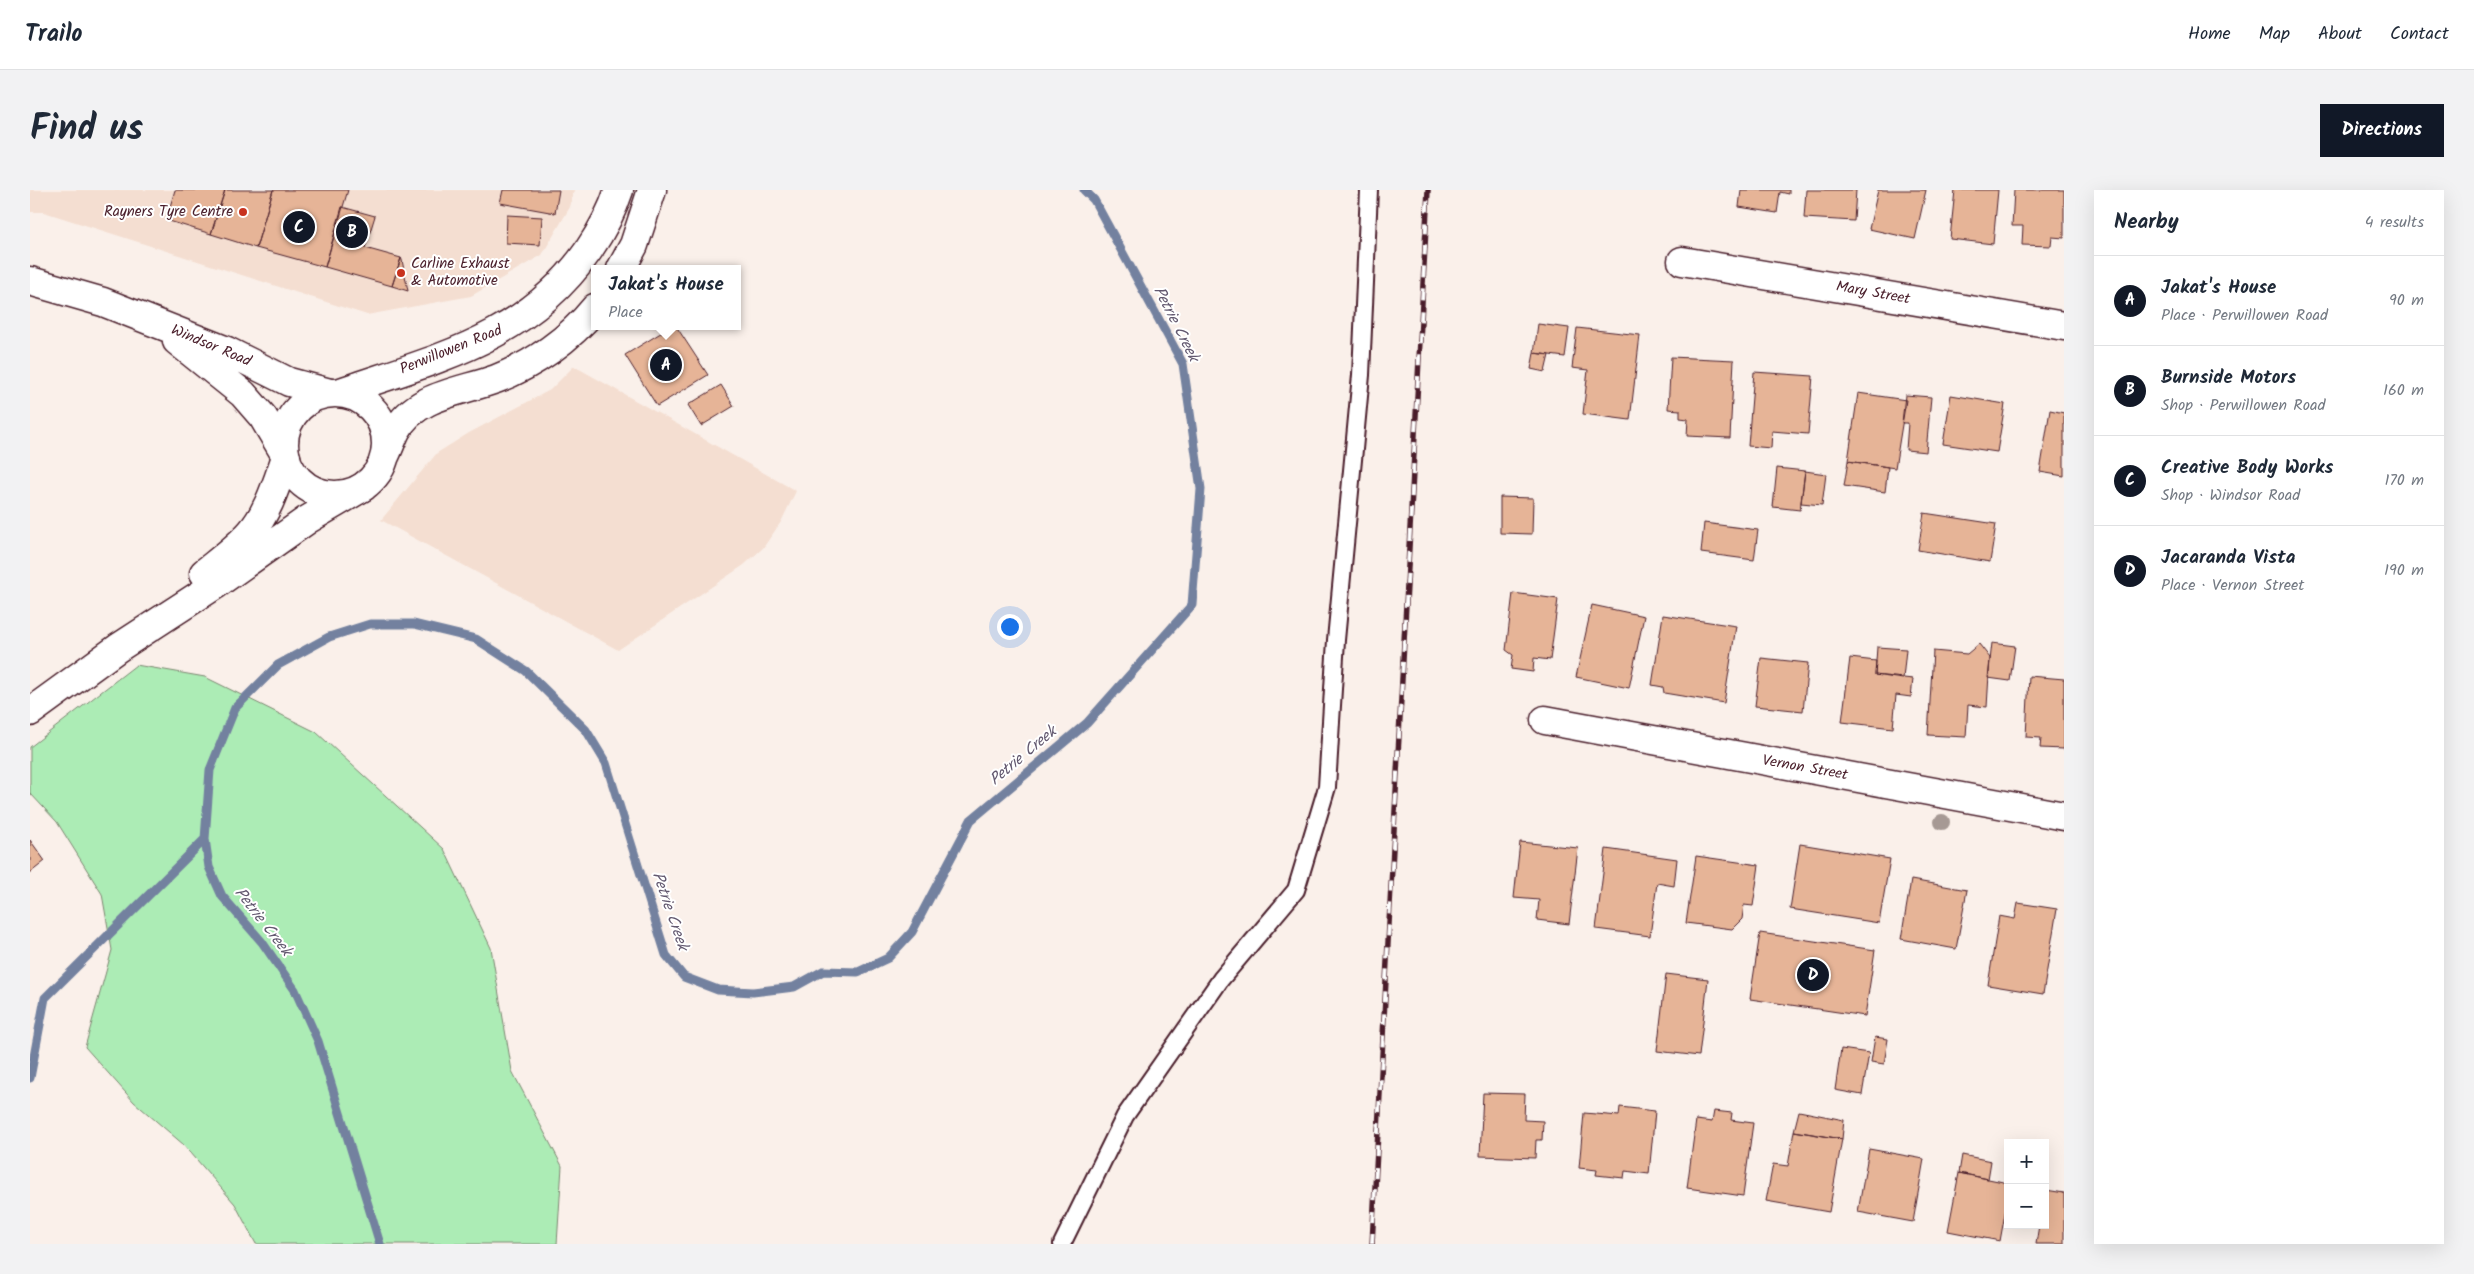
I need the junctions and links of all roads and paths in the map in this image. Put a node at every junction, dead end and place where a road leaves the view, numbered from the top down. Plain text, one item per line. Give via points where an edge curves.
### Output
1 (619, 190) edge
2 (652, 190) edge
3 (1369, 190) edge
4 (1682, 261) dead end
5 (623, 265) edge
6 (30, 281) edge
7 (591, 312) edge
8 (154, 323) junction
9 (2064, 326) edge
10 (334, 393) junction
11 (286, 456) junction
12 (385, 457) junction
13 (363, 487) junction
14 (118, 648) junction
15 (30, 712) edge
16 (1545, 720) dead end
17 (2064, 816) edge
18 (1062, 1244) edge

1 - 10 street, Perwillowen Road via 605,225 577,267 553,293 511,326 470,345
2 - 5 street via 634,245
3 - 18 lane via 1361,374 1336,640 1327,787 1296,890 1221,979 1125,1116
4 - 9 street, Mary Street
6 - 8 street via 103,302
7 - 12 street via 569,334 525,365 494,380 450,392 424,404 400,424
8 - 10 street, Windsor Road via 227,351 290,382
8 - 11 street, Windsor Road via 243,394 263,417
10 - 11 street via 312,399 297,410 285,435
10 - 12 street via 357,398 373,410 384,427
11 - 13 street via 296,476 316,491 340,495
11 - 14 street via 270,500 252,531
12 - 13 street via 373,478
13 - 14 street via 307,520
14 - 15 street
16 - 17 street, Vernon Street

